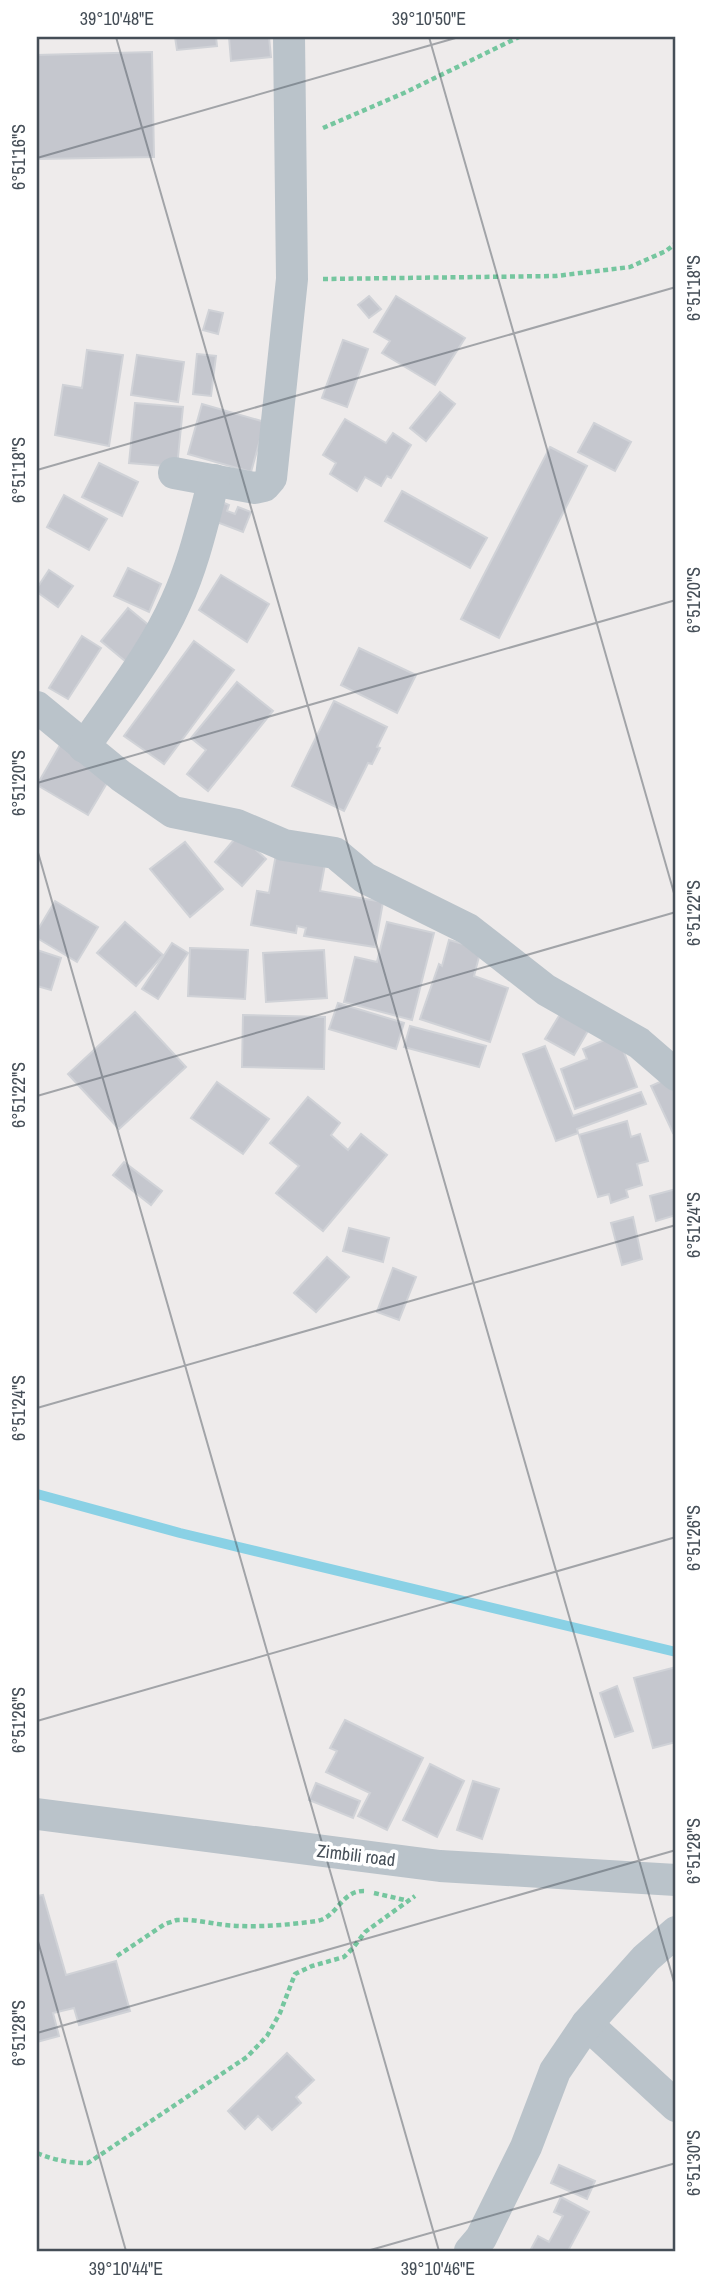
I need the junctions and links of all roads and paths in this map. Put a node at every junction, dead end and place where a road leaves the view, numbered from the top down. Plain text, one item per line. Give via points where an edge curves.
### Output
1 (289, 37) edge
2 (519, 37) edge
3 (291, 141) junction
4 (676, 243) edge
5 (292, 279) junction
6 (174, 472) dead end
7 (214, 480) junction
8 (37, 707) edge
9 (84, 747) junction
10 (676, 1075) edge
11 (37, 1814) edge
12 (440, 1866) junction
13 (676, 1880) edge
14 (410, 1901) junction
15 (676, 1932) edge
16 (117, 1956) dead end
17 (587, 2024) junction
18 (676, 2106) edge
19 (37, 2153) edge
20 (470, 2251) edge

1 - 3 street
2 - 3 path
3 - 5 street
4 - 5 path via 630,267 556,276
5 - 7 street via 271,478 255,488
6 - 7 street
7 - 9 street via 176,603 147,657
8 - 9 street
9 - 10 street via 173,812 237,825 284,845 335,853 365,878 468,929 546,989 639,1043
11 - 12 street, Zimbili road
12 - 13 street, Zimbili road
12 - 14 path
14 - 16 path via 359,1891 344,1898 326,1919 315,1921 260,1926 177,1920
14 - 19 path via 365,1931 344,1957 295,1974 267,2036 247,2057 100,2157 73,2163
15 - 17 street
17 - 18 street
17 - 20 street via 555,2071 526,2147 481,2238

